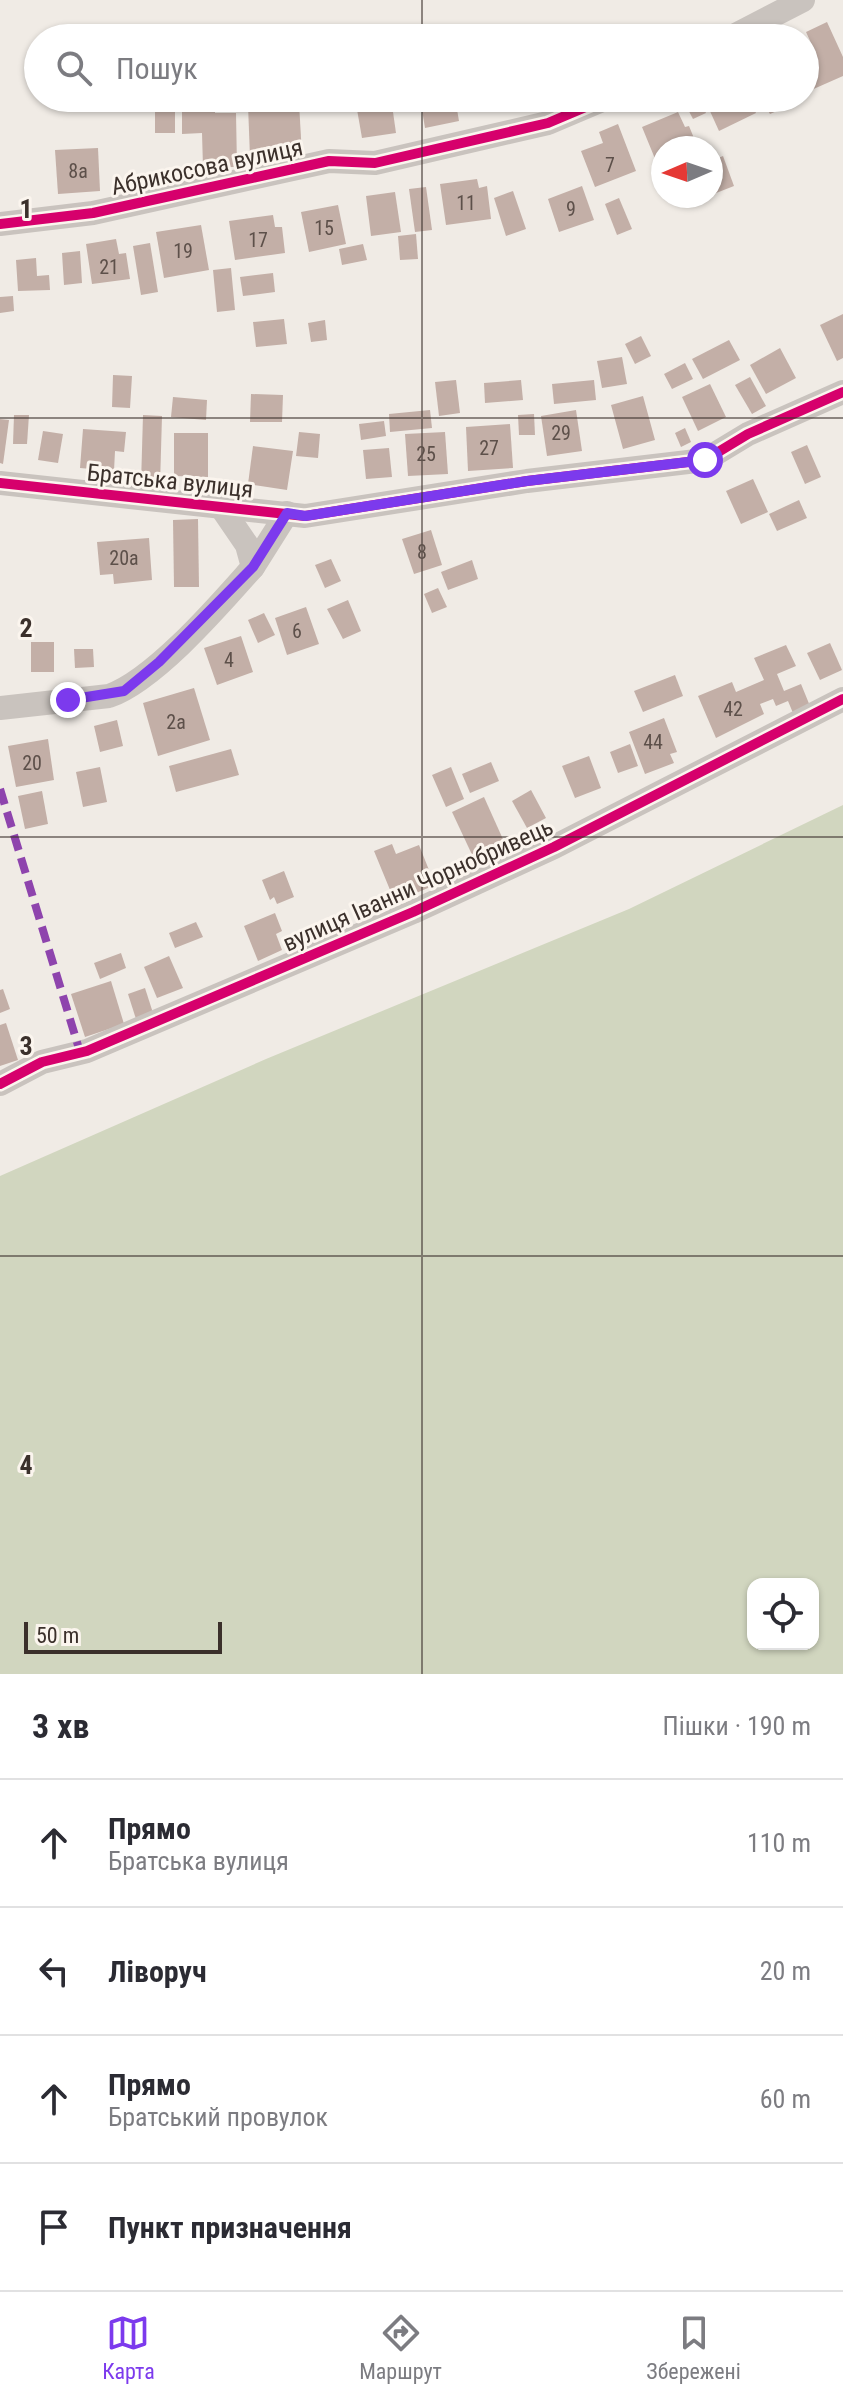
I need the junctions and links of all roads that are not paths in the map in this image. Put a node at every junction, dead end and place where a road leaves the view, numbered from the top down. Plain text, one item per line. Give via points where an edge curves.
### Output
1 (803, 0) edge
2 (757, 24) edge
3 (574, 112) edge
4 (0, 224) edge
5 (843, 392) edge
6 (0, 483) edge
7 (221, 507) junction
8 (287, 513) junction
9 (253, 567) junction
10 (843, 699) edge
11 (0, 708) edge
12 (0, 1084) edge

1 - 2 street
3 - 4 street, Абрикосова вулиця via 548,123 375,163 329,161 93,213
5 - 8 street, Братська вулиця via 748,434 705,460 305,516
6 - 7 street, Братська вулиця
7 - 8 street, Братська вулиця
7 - 9 street via 247,545
8 - 9 street
9 - 11 street via 124,691
10 - 12 street, вулиця Іванни Чорнобривець via 554,847 413,912 87,1051 42,1062

